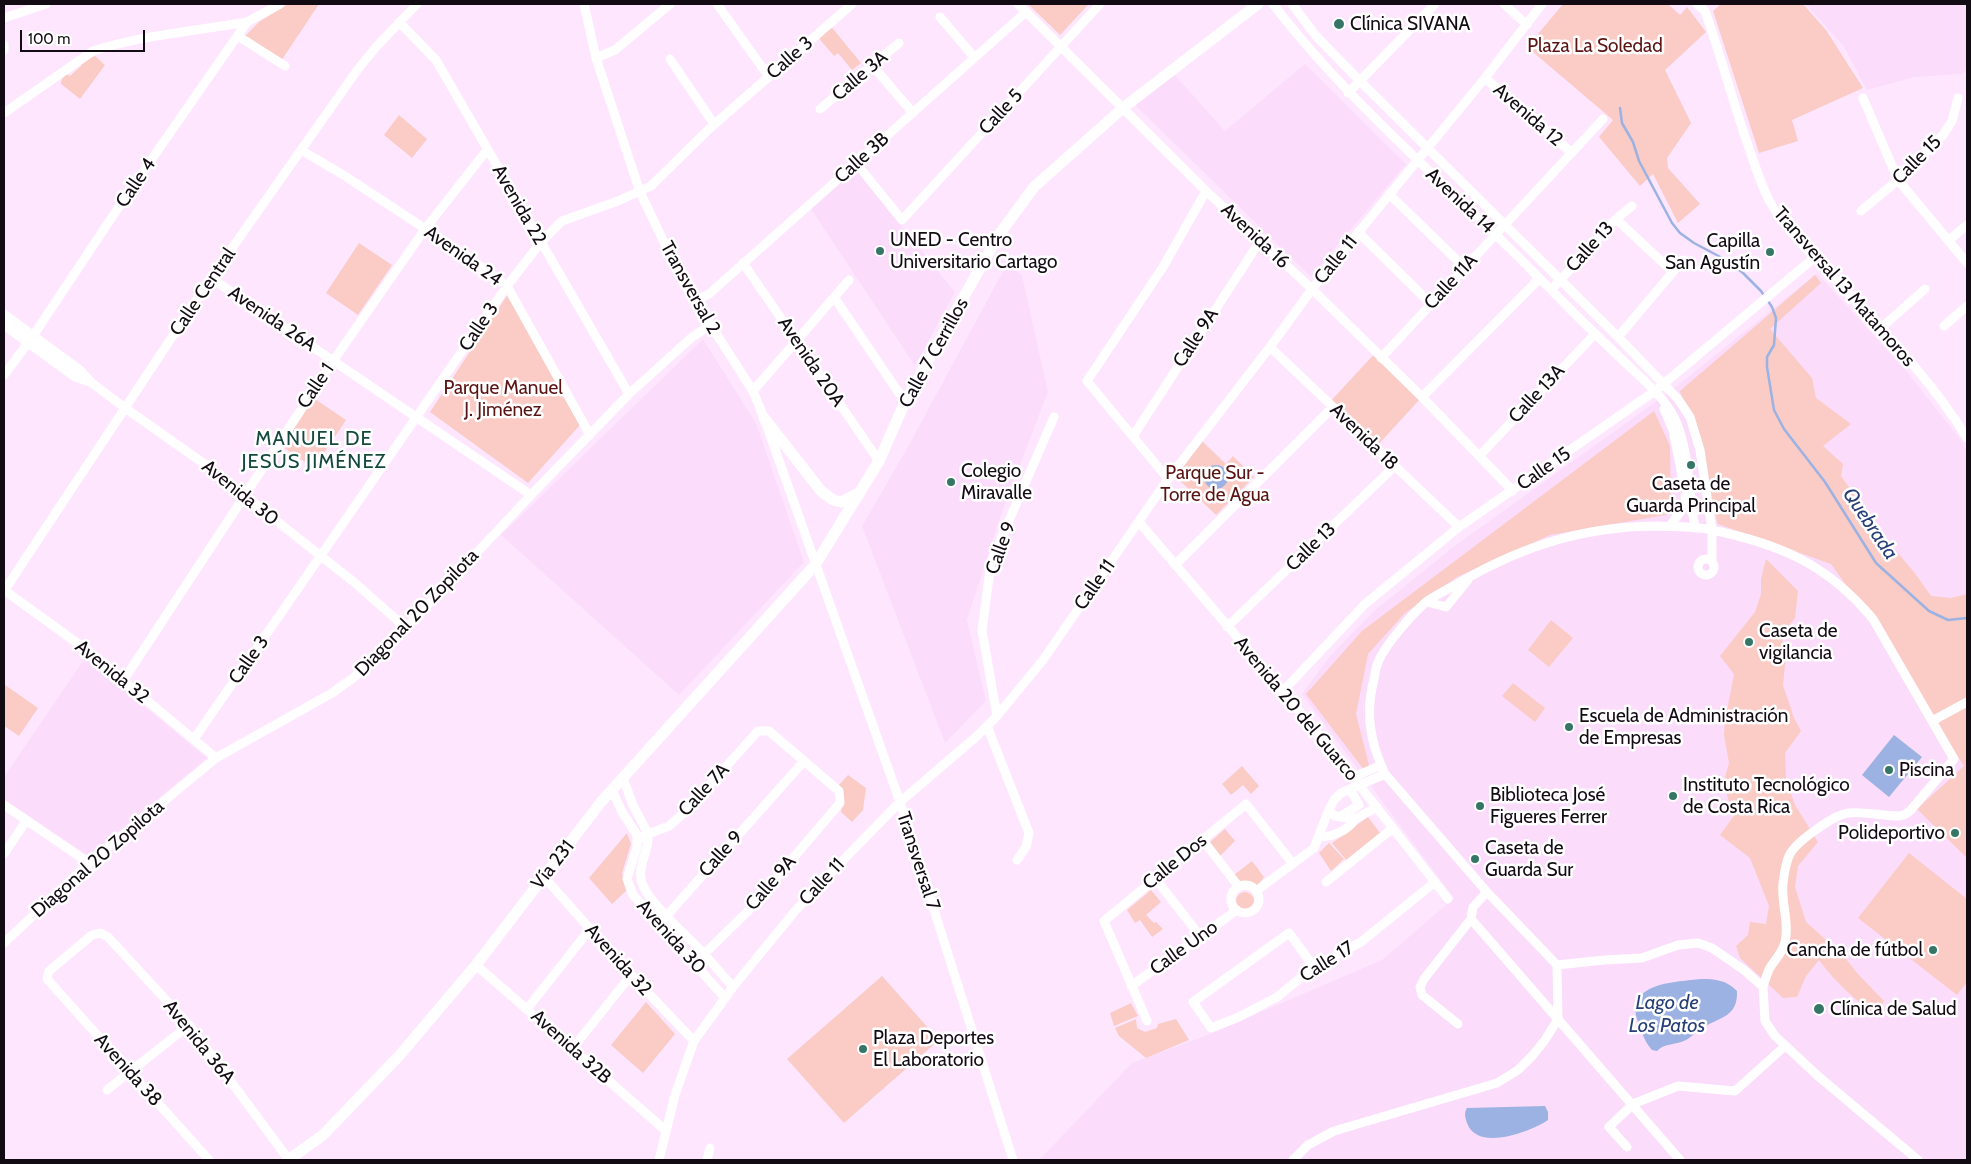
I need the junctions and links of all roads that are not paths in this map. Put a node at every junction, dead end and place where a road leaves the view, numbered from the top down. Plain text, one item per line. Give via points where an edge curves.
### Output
1 (46, 4) edge
2 (280, 4) edge
3 (417, 4) edge
4 (584, 4) edge
5 (670, 4) edge
6 (717, 4) edge
7 (852, 4) edge
8 (1018, 4) edge
9 (1100, 4) edge
10 (1258, 4) edge
11 (1273, 4) edge
12 (1292, 4) edge
13 (1435, 4) edge
14 (1504, 4) edge
15 (1542, 4) edge
16 (1697, 4) edge
17 (1711, 4) edge
18 (1705, 11) junction
19 (1026, 12) junction
20 (940, 17) dead end
21 (4, 18) edge
22 (247, 22) junction
23 (399, 22) junction
24 (1527, 25) junction
25 (238, 36) junction
26 (899, 43) dead end
27 (4, 45) edge
28 (1061, 47) junction
29 (4, 50) edge
30 (974, 57) junction
31 (596, 58) junction
32 (670, 59) dead end
33 (872, 65) junction
34 (285, 66) dead end
35 (769, 76) junction
36 (1485, 78) junction
37 (1360, 81) junction
38 (1348, 93) junction
39 (1862, 98) dead end
40 (1958, 98) dead end
41 (1123, 108) junction
42 (820, 110) dead end
43 (4, 113) edge
44 (913, 113) junction
45 (1603, 119) dead end
46 (714, 124) junction
47 (1427, 149) junction
48 (300, 150) junction
49 (488, 150) junction
50 (1572, 153) junction
51 (1418, 161) junction
52 (856, 163) junction
53 (1898, 180) junction
54 (1206, 191) junction
55 (640, 192) junction
56 (1389, 194) junction
57 (1632, 206) dead end
58 (1861, 211) dead end
59 (1616, 219) junction
60 (1967, 224) edge
61 (1505, 225) junction
62 (425, 229) junction
63 (1358, 232) junction
64 (1496, 234) junction
65 (1949, 240) junction
66 (1260, 241) junction
67 (540, 242) junction
68 (1815, 257) junction
69 (1683, 260) dead end
70 (743, 263) junction
71 (1967, 263) edge
72 (1465, 268) junction
73 (1673, 272) junction
74 (211, 278) junction
75 (1539, 279) junction
76 (849, 280) dead end
77 (1561, 280) junction
78 (507, 286) junction
79 (1312, 289) junction
80 (1925, 289) dead end
81 (1551, 290) junction
82 (834, 297) junction
83 (695, 301) junction
84 (1431, 304) junction
85 (1967, 306) edge
86 (4, 314) edge
87 (4, 325) edge
88 (710, 325) junction
89 (1944, 326) dead end
90 (1881, 328) junction
91 (1595, 334) junction
92 (1618, 337) junction
93 (30, 339) junction
94 (797, 341) junction
95 (1270, 347) junction
96 (1381, 358) junction
97 (334, 361) junction
98 (4, 375) edge
99 (1665, 384) junction
100 (753, 391) junction
101 (1655, 391) junction
102 (630, 394) junction
103 (1422, 397) junction
104 (1660, 399) junction
105 (906, 402) junction
106 (1334, 407) junction
107 (125, 408) junction
108 (1054, 417) dead end
109 (417, 418) junction
110 (764, 418) junction
111 (590, 434) junction
112 (1133, 436) junction
113 (1967, 438) edge
114 (1480, 455) junction
115 (879, 461) junction
116 (1396, 466) junction
117 (1168, 479) junction
118 (1513, 490) junction
119 (860, 492) junction
120 (244, 495) junction
121 (531, 495) junction
122 (1139, 522) junction
123 (1670, 526) junction
124 (1459, 527) junction
125 (1695, 528) junction
126 (1712, 530) junction
127 (320, 556) junction
128 (1712, 560) dead end
129 (815, 565) junction
130 (1174, 565) junction
131 (1473, 575) junction
132 (4, 591) edge
133 (1426, 602) junction
134 (1228, 627) junction
135 (406, 628) junction
136 (123, 681) junction
137 (1283, 691) junction
138 (1967, 702) edge
139 (997, 716) junction
140 (1932, 721) junction
141 (987, 726) junction
142 (194, 739) junction
143 (216, 758) junction
144 (804, 761) junction
145 (1383, 769) junction
146 (623, 778) junction
147 (1356, 781) junction
148 (1350, 789) junction
149 (612, 790) junction
150 (900, 802) junction
151 (4, 806) edge
152 (1377, 807) junction
153 (1329, 811) junction
154 (1341, 816) junction
155 (1355, 819) junction
156 (26, 821) junction
157 (1393, 828) junction
158 (648, 834) junction
159 (1319, 837) junction
160 (1202, 839) junction
161 (637, 840) junction
162 (4, 854) edge
163 (1017, 860) dead end
164 (89, 863) junction
165 (1293, 864) junction
166 (544, 877) junction
167 (1155, 878) junction
168 (1326, 882) dead end
169 (1435, 882) junction
170 (1238, 887) junction
171 (1256, 891) junction
172 (1487, 892) junction
173 (1448, 899) dead end
174 (1237, 910) junction
175 (665, 916) junction
176 (1471, 919) junction
177 (658, 925) junction
178 (590, 929) junction
179 (1200, 936) junction
180 (4, 943) edge
181 (704, 954) junction
182 (694, 964) junction
183 (476, 965) junction
184 (1557, 966) junction
185 (1314, 967) junction
186 (631, 975) junction
187 (47, 979) joint
188 (1131, 986) junction
189 (733, 987) junction
190 (1763, 987) junction
191 (725, 998) junction
192 (527, 1009) junction
193 (1558, 1019) junction
194 (1147, 1021) dead end
195 (1458, 1024) dead end
196 (189, 1025) junction
197 (694, 1041) junction
198 (1785, 1046) junction
199 (572, 1049) junction
200 (130, 1072) junction
201 (107, 1090) dead end
202 (1633, 1104) junction
203 (665, 1130) junction
204 (1627, 1147) dead end
205 (710, 1148) dead end
206 (209, 1160) edge
207 (289, 1160) edge
208 (659, 1160) edge
209 (707, 1160) edge
210 (1013, 1160) edge
211 (1293, 1160) edge
212 (1680, 1160) edge
213 (1918, 1160) edge

1 - 21 street
2 - 22 street, Calle 4
3 - 23 street, Calle Central
4 - 31 street, Transversal 2
5 - 31 street via 615,50
6 - 35 street
7 - 35 street, Calle 3
8 - 19 street, Avenida 16
9 - 28 street, Calle 5
10 - 41 main road, Calle 7 Cerrillos
11 - 38 street, Avenida 14
12 - 37 street, Avenida 14 via 1316,36
13 - 37 street
14 - 24 street
15 - 24 street, Calle 11
16 - 18 street
17 - 18 street
18 - 68 street, Transversal 13 Matamoros via 1770,203
19 - 28 street, Avenida 16
19 - 30 street, Calle 3B
20 - 30 street
22 - 25 street, Calle 4
22 - 43 street via 93,51
23 - 48 street, Calle Central via 358,69
23 - 49 street, Avenida 22 via 436,60
24 - 36 street, Calle 11
25 - 34 street
25 - 93 street, Calle 4
26 - 33 street, Calle 3A
27 - 29 street
28 - 41 street, Avenida 16
28 - 52 street, Calle 5 via 902,220
30 - 44 street, Calle 3B
31 - 55 street, Transversal 2
32 - 46 street
33 - 42 street, Calle 3A
33 - 44 street
35 - 46 street, Calle 3
36 - 47 street, Calle 11
36 - 50 street, Avenida 12
37 - 38 street
37 - 47 street, Avenida 14
38 - 51 street, Avenida 14
39 - 53 street
40 - 53 street, Calle 15 via 1952,121 1943,135
41 - 54 street, Avenida 16
41 - 105 main road, Calle 7 Cerrillos via 1034,187 998,236
44 - 52 street, Calle 3B
45 - 50 street, Calle 11A
46 - 55 street, Calle 3 via 651,186
47 - 51 street, Calle 11
47 - 61 street, Avenida 14
48 - 62 street, Avenida 24
48 - 74 street, Calle Central
49 - 62 street, Calle 1
49 - 67 street, Avenida 22
50 - 61 street, Calle 11A
51 - 56 street, Calle 11
51 - 64 street, Avenida 14
52 - 70 street, Calle 3B
53 - 58 street, Calle 15
53 - 65 street
54 - 66 street, Avenida 16
54 - 112 street via 1163,268 1087,381
55 - 67 street, Calle 3 via 562,221
55 - 83 street, Transversal 2
56 - 63 street, Calle 11
56 - 72 street
57 - 59 street, Calle 13
59 - 73 street
59 - 77 street, Calle 13
60 - 65 street
61 - 64 street, Calle 11A
61 - 77 street, Avenida 14
62 - 78 street, Avenida 24
62 - 97 street, Calle 1
63 - 79 street, Calle 11
63 - 84 street
64 - 72 street, Calle 11A
64 - 75 street, Avenida 14
65 - 71 street
66 - 79 street, Avenida 16
66 - 112 street, Calle 9A
67 - 78 street, Calle 3
67 - 102 street, Avenida 22
68 - 90 street, Transversal 13 Matamoros
68 - 99 street, Calle 15
69 - 73 street
70 - 83 street, Calle 3B via 709,294
70 - 94 street, Avenida 20A
72 - 84 street, Calle 11A
73 - 92 street
74 - 97 street, Avenida 26A
74 - 107 street, Calle Central
75 - 81 street, Avenida 14
75 - 103 street
76 - 82 street
77 - 81 street, Calle 13
77 - 92 street, Avenida 14
78 - 109 street, Calle 3
78 - 111 street, Avenida 24
79 - 95 street, Calle 11
79 - 96 street, Avenida 16
80 - 90 street
81 - 91 street, Avenida 14
82 - 94 street
82 - 105 street
83 - 88 street, Transversal 2
84 - 96 street, Calle 11A
85 - 89 street
86 - 93 street, Avenida 30
87 - 93 street, Avenida 30
88 - 100 street, Transversal 2
88 - 102 street, Diagonal 20 Zopilota via 691,338
90 - 113 street, Transversal 13 Matamoros
91 - 101 street, Avenida 14
91 - 114 street, Calle 13A
92 - 99 street, Avenida 14
93 - 98 street, Calle 4
93 - 107 street, Avenida 30 via 75,376 92,383
94 - 100 street
94 - 115 street, Avenida 20A
95 - 106 street, Avenida 18
95 - 117 street, Calle 11
96 - 103 street, Avenida 16
97 - 109 street, Avenida 26A
97 - 120 street, Calle 1
99 - 101 street, Calle 15
99 - 126 street, Avenida 14 via 1690,417 1700,450
100 - 110 street, Transversal 2
101 - 104 street, Avenida 14
101 - 118 street, Calle 15
102 - 111 street, Diagonal 20 Zopilota
103 - 114 street, Avenida 16
104 - 123 street via 1673,430 1686,504
104 - 125 street via 1678,427
105 - 115 main road, Calle 7 Cerrillos
106 - 116 street, Avenida 18
106 - 130 street
107 - 120 street, Avenida 30 via 176,442
107 - 132 street, Calle Central
108 - 139 street, Calle 9 via 991,562 982,630
109 - 121 street, Avenida 26A
109 - 127 street, Calle 3
110 - 119 main road via 825,496 841,502
110 - 129 street, Transversal 2
111 - 121 street, Diagonal 20 Zopilota
112 - 117 street
114 - 118 street, Avenida 16
115 - 119 main road, Calle 7 Cerrillos
116 - 124 street, Avenida 18
116 - 134 street, Calle 13
117 - 122 street, Calle 11
118 - 124 street, Calle 15
119 - 129 main road, Calle 7 Cerrillos
120 - 127 street, Avenida 30
120 - 136 street, Calle 1
121 - 135 street, Diagonal 20 Zopilota
122 - 130 street, Avenida 20 del Guarco
122 - 139 street, Calle 11 via 1043,660
123 - 125 street
123 - 131 street via 1588,532 1553,540 1520,551
124 - 137 street, Calle 15 via 1365,604
125 - 126 street
126 - 128 street, Avenida 14
126 - 140 street via 1790,553 1812,564 1843,587 1873,619
127 - 135 street, Avenida 30
127 - 142 street, Calle 3
129 - 146 main road, Vía 231
129 - 150 street, Transversal 7
130 - 134 street, Avenida 20 del Guarco
131 - 133 street
131 - 133 street via 1446,607
132 - 136 street, Avenida 32 via 84,648
133 - 145 street via 1397,633 1378,661 1370,693 1369,726
134 - 137 street, Avenida 20 del Guarco
135 - 143 street, Diagonal 20 Zopilota via 353,678 332,693
136 - 142 street, Avenida 32
137 - 147 street, Avenida 20 del Guarco
138 - 140 street
139 - 141 street, Calle 11
140 - 190 street via 1954,759 1910,811 1898,816 1841,815 1801,841 1789,854 1782,894 1787,921 1784,948 1771,966
141 - 150 street, Calle 11
141 - 163 street via 1029,833 1026,847
142 - 143 street, Avenida 32
143 - 164 street, Diagonal 20 Zopilota
144 - 158 street, Calle 7A via 769,731 758,731 680,817 669,826
144 - 175 street, Calle 9
144 - 181 street, Calle 9A via 839,791 840,803 748,911
145 - 147 street
145 - 172 street
146 - 149 main road, Vía 231
146 - 158 street
147 - 148 street
147 - 152 street, Avenida 20 del Guarco
148 - 153 street via 1334,800
148 - 154 street via 1359,805
149 - 161 street
149 - 166 main road, Vía 231
150 - 189 street, Calle 11 via 795,911
150 - 210 street, Transversal 7
151 - 156 street
152 - 155 street
152 - 157 street, Avenida 20 del Guarco
153 - 154 street via 1334,816
153 - 159 street
154 - 155 street
155 - 159 street via 1342,831 1329,837
156 - 162 street
156 - 164 street
157 - 168 street
157 - 169 street, Avenida 20 del Guarco
158 - 161 street, Calle 7A
158 - 175 street, Avenida 30 via 640,878
159 - 165 street via 1314,848
160 - 165 street, Calle Dos via 1246,804
160 - 167 street, Calle Dos
160 - 170 street
161 - 177 street, Avenida 30 via 638,847 627,879 633,895
164 - 180 street, Diagonal 20 Zopilota
165 - 171 street
166 - 178 street, Avenida 32
166 - 183 main road, Vía 231
167 - 179 street
167 - 188 street, Calle Dos via 1104,921
169 - 173 street, Avenida 20 del Guarco
169 - 185 street, Calle 17 via 1360,942
170 - 171 street via 1247,885
170 - 174 street via 1232,900
171 - 174 street via 1259,899 1256,907 1245,912
172 - 176 street via 1473,907
172 - 184 street
174 - 179 street, Calle Uno
175 - 177 street, Calle 9
175 - 181 street, Avenida 30
176 - 193 street
176 - 195 street via 1420,987 1422,995
177 - 182 street, Avenida 30
178 - 186 street, Avenida 32
178 - 192 street
179 - 188 street, Calle Uno
181 - 182 street, Calle 9A
181 - 189 street, Avenida 30
182 - 191 street, Avenida 30
183 - 192 street, Avenida 32B
183 - 207 main road, Vía 231 via 399,1056 323,1134
184 - 190 street via 1642,958 1678,945 1698,944 1712,948
184 - 193 street
185 - 185 street, Calle 17 via 1277,996 1211,1028 1193,1002 1289,933
186 - 197 street, Avenida 32
186 - 199 street
187 - 196 street, Avenida 36A via 49,971 57,964 92,935 100,933 108,937
187 - 200 street, Avenida 38
188 - 194 street
189 - 191 street, Calle 11
190 - 198 street via 1765,1021
191 - 197 street, Calle 11
192 - 199 street, Avenida 32B
193 - 202 street
193 - 211 street via 1533,1055 1518,1070 1497,1083 1334,1131 1308,1145
196 - 200 street
196 - 207 street, Avenida 36A
197 - 203 street, Calle 11
198 - 202 street via 1735,1090 1678,1086
198 - 213 street
199 - 203 street, Avenida 32B
200 - 201 street
200 - 206 street, Avenida 38
202 - 204 street via 1609,1126
202 - 212 street
203 - 208 street, Calle 11
205 - 209 street

